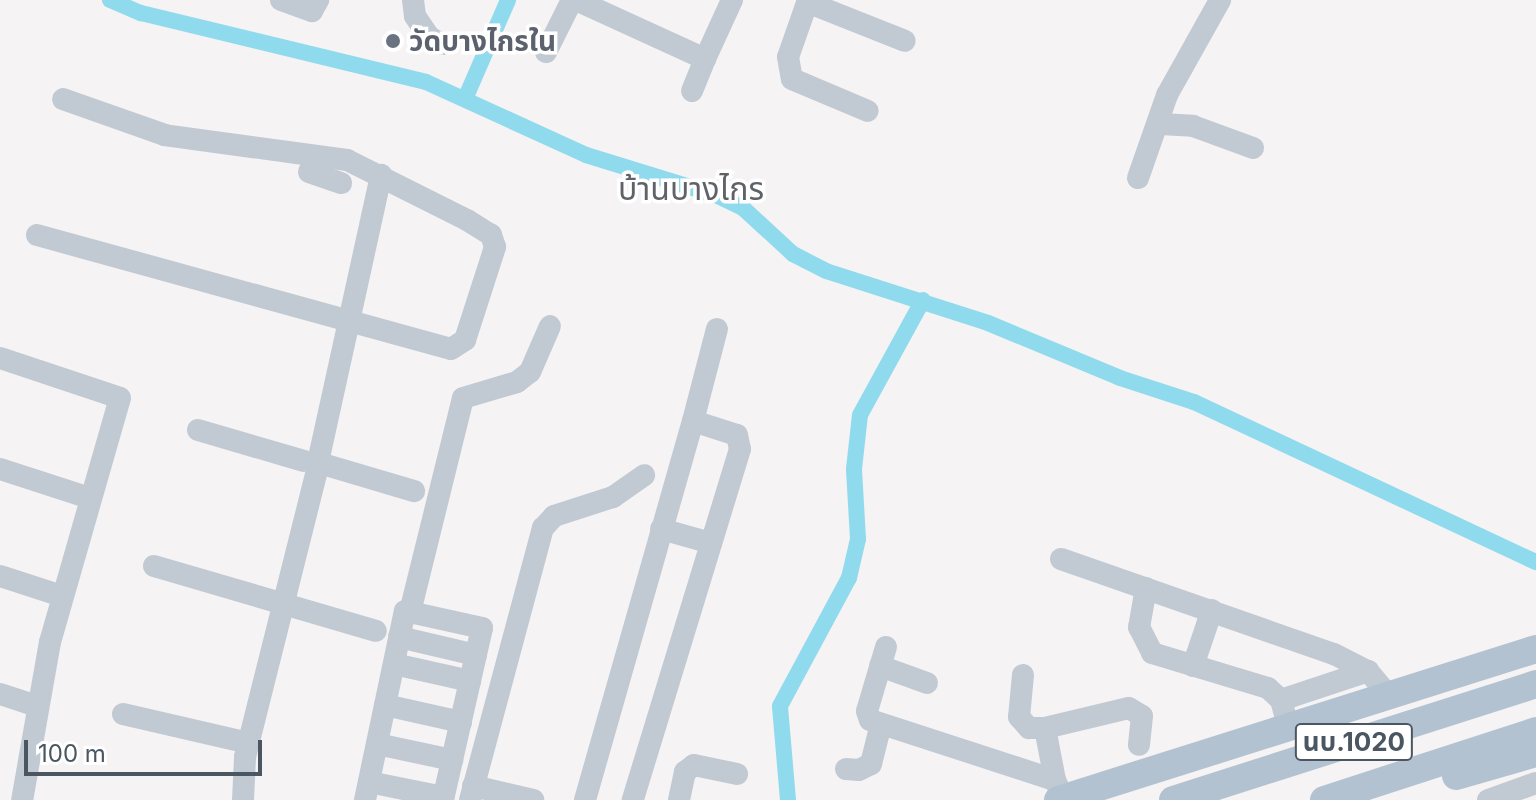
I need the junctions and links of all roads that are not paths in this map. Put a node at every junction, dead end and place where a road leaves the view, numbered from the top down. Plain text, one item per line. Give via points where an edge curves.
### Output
1 (281, 0) edge
2 (318, 0) edge
3 (413, 0) edge
4 (574, 0) edge
5 (732, 0) edge
6 (1220, 0) edge
7 (808, 1) edge
8 (905, 41) dead end
9 (442, 44) dead end
10 (546, 52) dead end
11 (705, 59) junction
12 (692, 91) dead end
13 (63, 99) dead end
14 (868, 111) dead end
15 (1160, 124) junction
16 (1253, 148) dead end
17 (309, 170) junction
18 (381, 175) junction
19 (1138, 178) dead end
20 (341, 183) dead end
21 (37, 235) dead end
22 (348, 323) junction
23 (550, 326) dead end
24 (717, 329) dead end
25 (0, 358) edge
26 (693, 421) junction
27 (198, 430) dead end
28 (317, 463) junction
29 (0, 469) edge
30 (644, 475) dead end
31 (414, 491) dead end
32 (90, 498) junction
33 (661, 529) junction
34 (711, 543) junction
35 (1061, 559) dead end
36 (154, 566) dead end
37 (0, 576) edge
38 (1146, 588) junction
39 (62, 596) junction
40 (284, 604) junction
41 (1212, 610) junction
42 (410, 612) junction
43 (376, 631) dead end
44 (399, 637) junction
45 (1536, 649) edge
46 (476, 655) junction
47 (394, 664) junction
48 (1193, 666) junction
49 (1368, 671) junction
50 (1023, 675) dead end
51 (470, 681) junction
52 (927, 683) dead end
53 (1536, 684) edge
54 (0, 694) edge
55 (1389, 696) junction
56 (1281, 700) junction
57 (385, 705) junction
58 (36, 706) junction
59 (123, 714) dead end
60 (461, 722) junction
61 (881, 724) junction
62 (1045, 728) junction
63 (1289, 729) junction
64 (1536, 731) edge
65 (249, 743) junction
66 (377, 744) junction
67 (1139, 745) dead end
68 (1536, 753) edge
69 (452, 760) junction
70 (1497, 765) junction
71 (846, 769) dead end
72 (737, 774) dead end
73 (1536, 783) edge
74 (367, 791) edge
75 (471, 793) edge
76 (1058, 793) edge
77 (443, 798) edge
78 (1488, 799) edge
79 (22, 800) edge
80 (243, 800) edge
81 (533, 800) edge
82 (585, 800) edge
83 (633, 800) edge
84 (679, 800) edge
85 (1173, 800) edge
86 (1324, 800) edge
87 (1379, 800) edge

1 - 2 street via 312,11
3 - 9 street via 415,16 429,37
4 - 10 street
4 - 11 street
5 - 11 street
6 - 15 street via 1167,95
7 - 8 street
7 - 14 street via 788,57 792,79
11 - 12 street
13 - 17 street via 165,135
15 - 16 street via 1193,126
15 - 19 street
17 - 18 street via 347,160
17 - 20 street
18 - 22 street
18 - 22 street via 491,235 495,247 459,346 451,349
21 - 22 street
22 - 28 street
23 - 42 street via 530,372 517,382 463,398
24 - 26 street
25 - 32 street via 120,398
26 - 33 street
26 - 34 street via 739,440
27 - 28 street
28 - 31 street
28 - 40 street
29 - 32 street
30 - 75 street via 613,497 554,516 543,528
32 - 39 street
33 - 34 street
33 - 82 street
34 - 83 street
35 - 38 street
36 - 40 street
37 - 39 street
38 - 41 street
38 - 48 street via 1139,627 1146,646
39 - 58 street
40 - 43 street
40 - 65 street
41 - 48 street
41 - 49 street
42 - 44 street via 405,611
42 - 46 street via 482,628
44 - 46 street
44 - 47 street
45 - 55 main road, นบ.1020
46 - 51 street
47 - 51 street
47 - 57 street
48 - 56 street via 1268,688
49 - 55 street
49 - 56 street
50 - 62 street via 1019,717 1029,728
51 - 60 street
52 - 61 street via 883,657 867,716
53 - 85 main road, นบ.1020
54 - 58 street
55 - 63 main road, นบ.1020
56 - 63 street
57 - 60 street
57 - 66 street
58 - 79 street
59 - 65 street
60 - 69 street
61 - 71 street via 871,764
61 - 76 street
62 - 67 street via 1129,708 1142,716
62 - 76 street
63 - 76 main road, นบ.1020
64 - 86 main road, นบ.1020
65 - 80 street
66 - 69 street
66 - 74 street
68 - 70 main road, นบ.1020
69 - 77 street
70 - 78 street
70 - 87 main road, นบ.1020
72 - 84 street via 694,765 685,772
73 - 78 street
74 - 77 street
75 - 81 street

